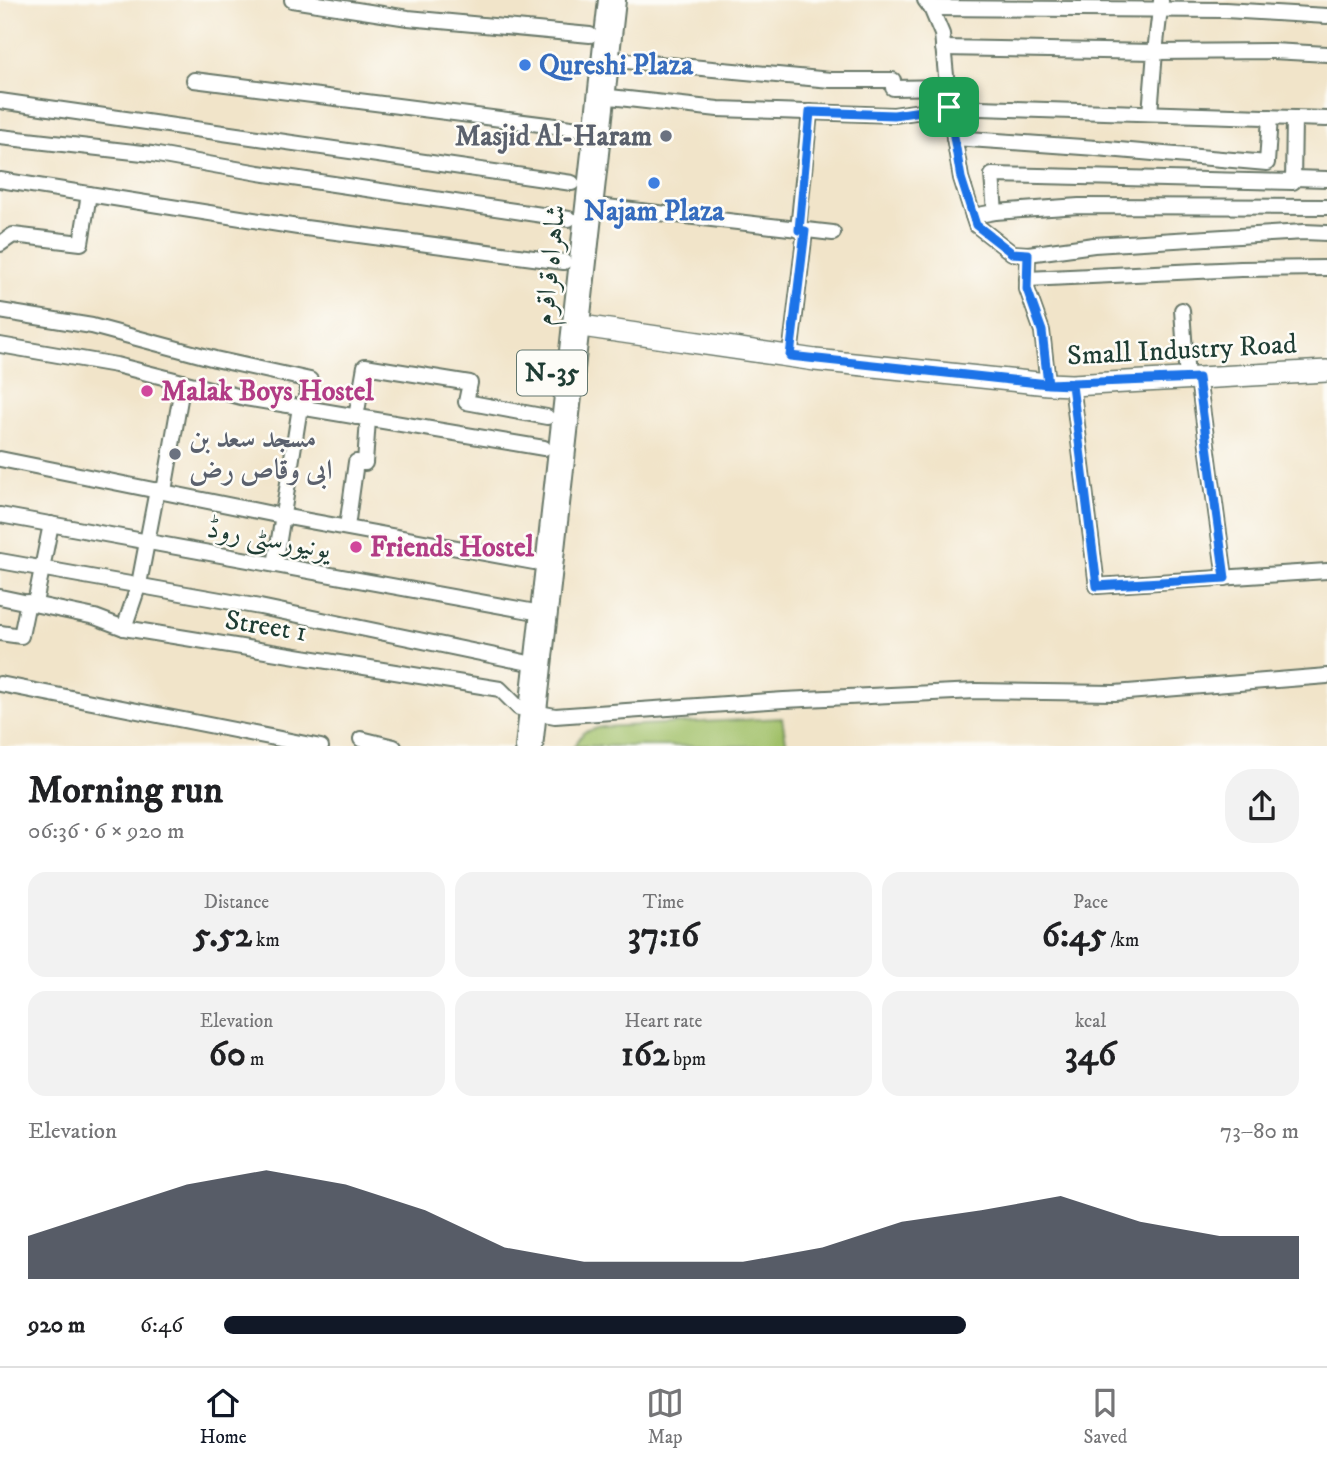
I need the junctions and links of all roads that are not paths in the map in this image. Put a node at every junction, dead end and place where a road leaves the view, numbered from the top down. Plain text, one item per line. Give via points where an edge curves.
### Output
1 (292, 0) edge
2 (594, 0) edge
3 (612, 0) edge
4 (928, 4) edge
5 (1161, 4) edge
6 (1327, 16) edge
7 (590, 34) junction
8 (943, 48) junction
9 (1155, 52) junction
10 (1327, 54) edge
11 (605, 60) junction
12 (194, 80) dead end
13 (947, 87) junction
14 (601, 96) junction
15 (0, 101) edge
16 (949, 107) junction
17 (810, 112) junction
18 (1150, 113) junction
19 (1270, 117) junction
20 (1294, 118) junction
21 (1327, 119) edge
22 (579, 129) junction
23 (0, 137) edge
24 (954, 138) junction
25 (1293, 178) junction
26 (0, 180) edge
27 (1327, 180) edge
28 (572, 183) junction
29 (89, 194) junction
30 (1327, 207) edge
31 (579, 212) junction
32 (995, 212) junction
33 (973, 216) junction
34 (802, 230) junction
35 (833, 233) dead end
36 (1327, 233) edge
37 (6, 234) edge
38 (0, 244) edge
39 (1028, 254) junction
40 (564, 262) junction
41 (1327, 268) edge
42 (1027, 279) junction
43 (1182, 310) dead end
44 (0, 311) edge
45 (566, 324) junction
46 (0, 345) edge
47 (790, 356) junction
48 (1327, 371) edge
49 (1192, 378) junction
50 (183, 382) junction
51 (1048, 384) junction
52 (1072, 385) junction
53 (302, 408) junction
54 (547, 417) junction
55 (362, 418) junction
56 (544, 448) junction
57 (0, 458) edge
58 (161, 491) junction
59 (0, 515) edge
60 (282, 516) junction
61 (51, 524) junction
62 (346, 527) junction
63 (146, 542) junction
64 (0, 561) edge
65 (534, 562) junction
66 (275, 565) junction
67 (42, 569) junction
68 (1327, 571) edge
69 (1225, 578) junction
70 (139, 584) junction
71 (0, 597) edge
72 (31, 603) junction
73 (530, 611) junction
74 (124, 628) junction
75 (0, 633) edge
76 (524, 662) junction
77 (1327, 676) edge
78 (0, 684) edge
79 (526, 710) junction
80 (361, 738) dead end
81 (316, 746) edge
82 (390, 746) edge
83 (514, 746) edge
84 (529, 746) edge

1 - 7 street via 408,18
2 - 7 highway, شاہراہ قراقرم / N-35
3 - 11 highway, شاہراہ قراقرم / N-35
4 - 5 street
4 - 8 street via 942,34
5 - 6 street
5 - 9 street
7 - 22 highway, شاہراہ قراقرم / N-35
8 - 9 street
8 - 13 street
9 - 10 street
9 - 18 street
11 - 13 street via 818,79 893,80 893,88
11 - 14 highway, شاہراہ قراقرم / N-35
12 - 22 street
13 - 16 street
14 - 17 street via 718,109
14 - 31 highway, شاہراہ قراقرم / N-35
15 - 28 street
16 - 17 street via 894,115
16 - 18 street
16 - 24 street
17 - 34 street
18 - 19 street
19 - 20 street
19 - 24 street via 1267,163
20 - 21 street
20 - 25 street
22 - 28 highway, شاہراہ قراقرم / N-35
23 - 31 street
24 - 33 street
25 - 27 street
25 - 32 street via 1293,182 992,175
26 - 29 street
28 - 31 highway, شاہراہ قراقرم / N-35
29 - 37 street via 81,243
29 - 40 street
30 - 32 street via 1079,206
31 - 34 street
31 - 40 highway, شاہراہ قراقرم / N-35
31 - 45 highway, شاہراہ قراقرم / N-35
32 - 33 street
33 - 39 street via 976,225 1012,253
34 - 35 street
34 - 47 street
36 - 39 street via 1094,245
37 - 38 street
39 - 42 street
40 - 45 highway, شاہراہ قراقرم / N-35
41 - 42 street
42 - 51 street via 1042,331
43 - 49 street
44 - 53 street via 92,326 310,380
45 - 47 street, Small Industry Road
45 - 54 highway, شاہراہ قراقرم / N-35
45 - 79 highway, شاہراہ قراقرم / N-35
46 - 50 street
47 - 51 street, Small Industry Road
48 - 49 street, Small Industry Road
49 - 52 street, Small Industry Road
49 - 69 street
50 - 53 street
50 - 58 street
51 - 52 street, Small Industry Road
52 - 69 street via 1097,586
53 - 55 street
53 - 60 street
54 - 55 street via 466,402 470,383 365,366
54 - 56 highway, شاہراہ قراقرم / N-35
55 - 56 street
55 - 62 street via 365,463 356,461
56 - 65 highway, شاہراہ قراقرم / N-35
57 - 58 street
58 - 60 street
58 - 63 street
59 - 61 street, یونیورسٹی روڈ
60 - 62 street
60 - 66 street
61 - 63 street, یونیورسٹی روڈ
61 - 67 street
62 - 65 street
63 - 66 street, یونیورسٹی روڈ
63 - 70 street
64 - 67 street
65 - 73 highway, شاہراہ قراقرم / N-35
66 - 73 street, یونیورسٹی روڈ
67 - 70 street
67 - 72 street
68 - 69 street
70 - 74 street
70 - 76 street
71 - 72 street, Street 1
72 - 74 street, Street 1
72 - 75 street via 21,636
73 - 76 highway, شاہراہ قراقرم / N-35
74 - 79 street, Street 1 via 500,689
76 - 79 highway, شاہراہ قراقرم / N-35
77 - 79 street via 1115,693 976,691 555,716
78 - 81 street
79 - 83 highway, شاہراہ قراقرم / N-35
79 - 84 highway, شاہراہ قراقرم / N-35
80 - 82 street

